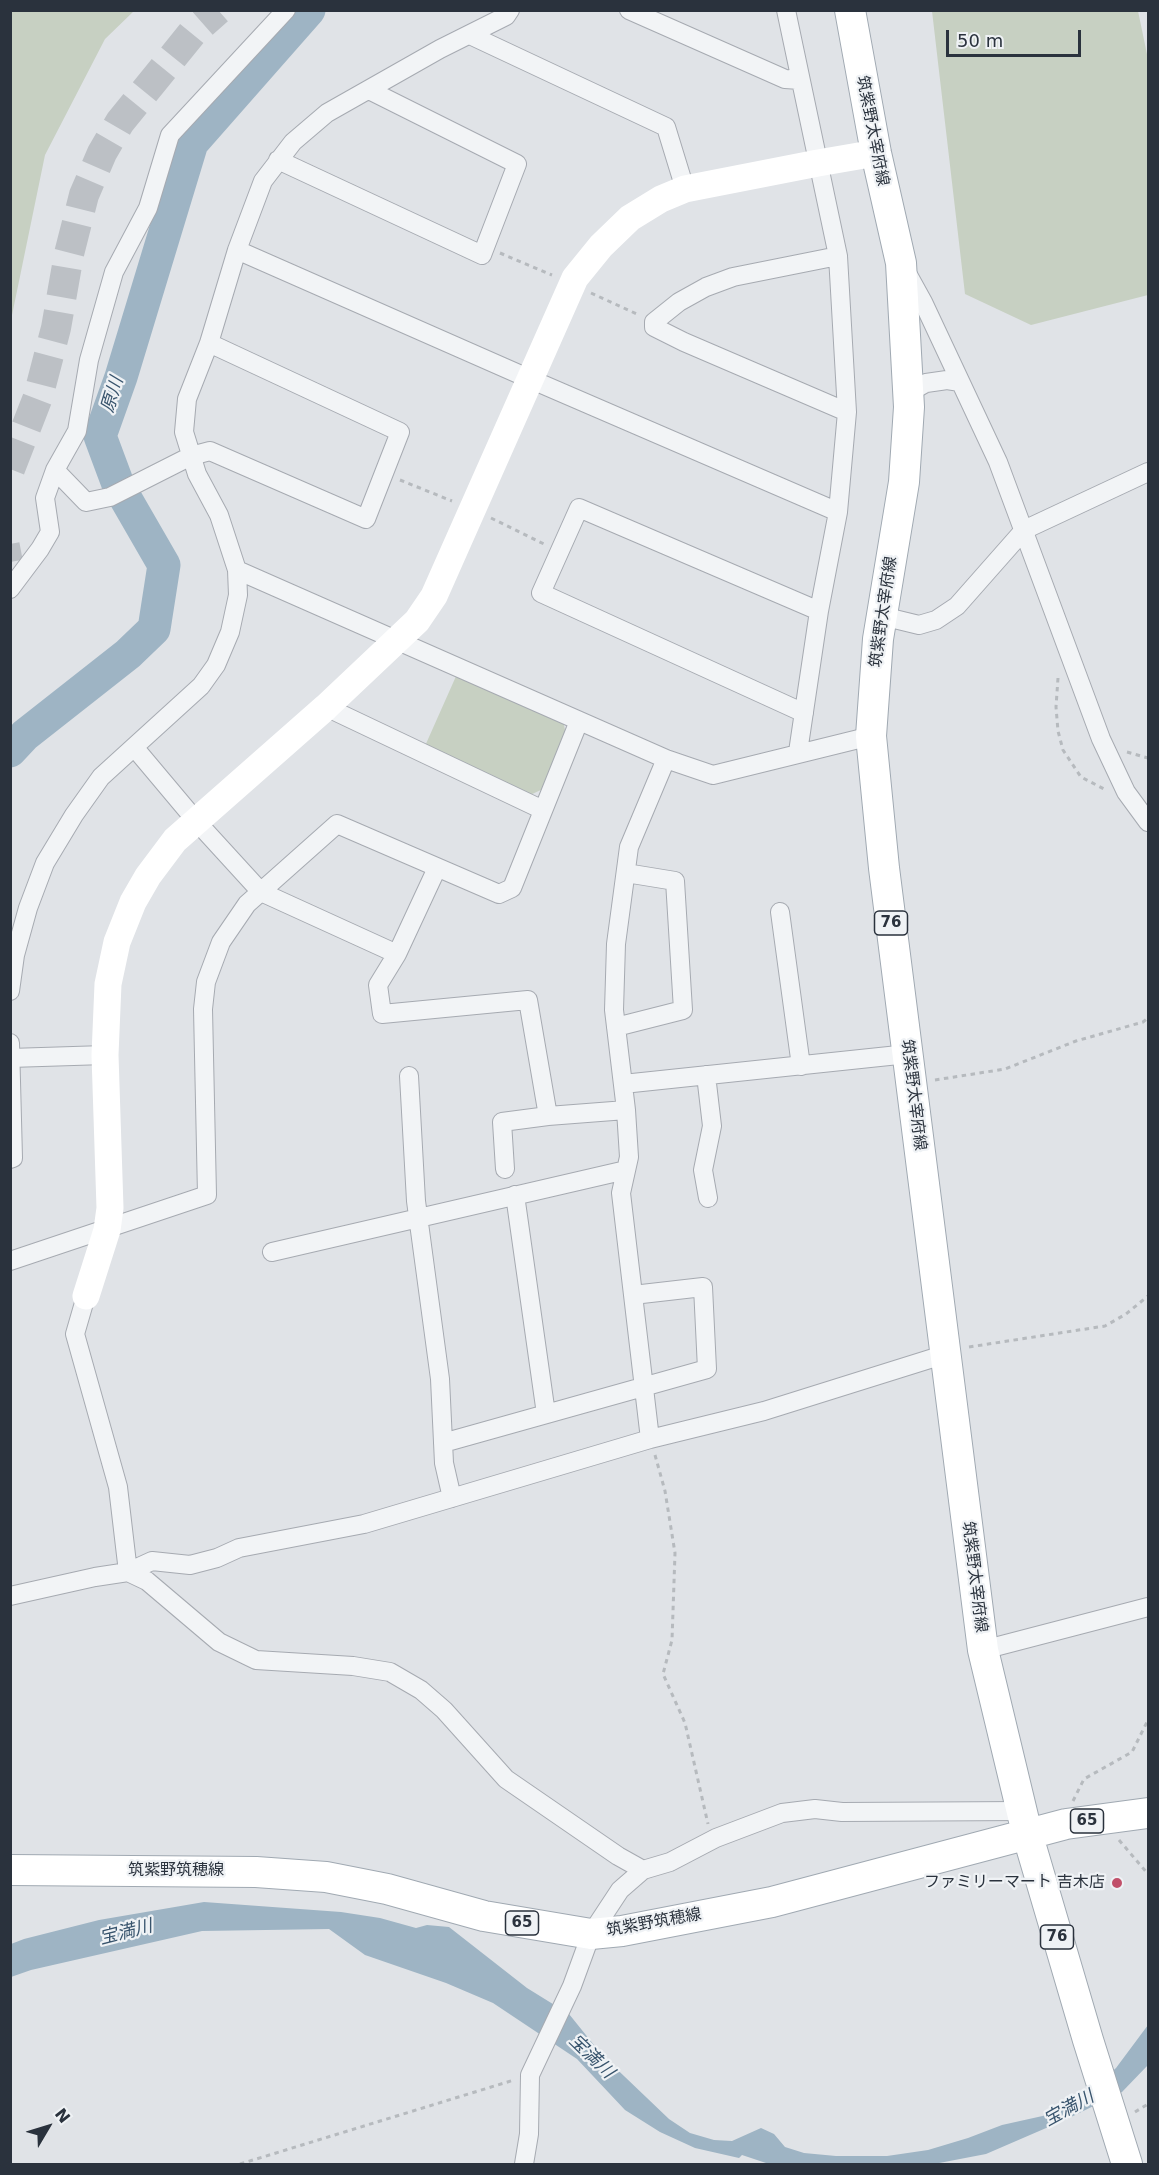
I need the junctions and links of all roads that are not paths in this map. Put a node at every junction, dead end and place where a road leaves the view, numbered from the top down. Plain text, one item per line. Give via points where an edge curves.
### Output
1 (286, 10) edge
2 (510, 10) edge
3 (629, 10) edge
4 (786, 10) edge
5 (850, 10) edge
6 (470, 35) junction
7 (801, 80) junction
8 (369, 90) junction
9 (876, 153) junction
10 (278, 160) junction
11 (818, 163) junction
12 (685, 189) junction
13 (237, 250) junction
14 (838, 256) junction
15 (901, 263) junction
16 (208, 343) junction
17 (530, 379) junction
18 (960, 382) junction
19 (908, 393) junction
20 (847, 412) junction
21 (191, 456) junction
22 (55, 470) junction
23 (1149, 472) edge
24 (838, 512) junction
25 (1024, 530) junction
26 (40, 549) junction
27 (21, 551) tunnel mouth
28 (237, 570) junction
29 (10, 589) edge
30 (819, 611) junction
31 (882, 616) junction
32 (397, 641) junction
33 (326, 707) junction
34 (804, 713) junction
35 (579, 721) junction
36 (871, 735) junction
37 (134, 747) junction
38 (798, 752) junction
39 (666, 759) junction
40 (543, 810) junction
41 (197, 822) junction
42 (1149, 822) edge
43 (437, 868) junction
44 (626, 873) junction
45 (261, 892) junction
46 (780, 912) dead end
47 (397, 954) junction
48 (13, 956) edge
49 (10, 991) edge
50 (616, 1027) junction
51 (10, 1043) edge
52 (908, 1054) junction
53 (105, 1055) junction
54 (11, 1058) edge
55 (801, 1065) junction
56 (706, 1075) junction
57 (409, 1076) dead end
58 (623, 1084) junction
59 (626, 1110) junction
60 (548, 1116) junction
61 (10, 1159) edge
62 (505, 1169) dead end
63 (626, 1170) junction
64 (515, 1196) junction
65 (708, 1198) dead end
66 (419, 1218) junction
67 (107, 1230) junction
68 (272, 1252) dead end
69 (10, 1261) edge
70 (633, 1295) junction
71 (86, 1296) joint
72 (946, 1354) junction
73 (644, 1386) junction
74 (546, 1414) junction
75 (650, 1439) junction
76 (443, 1443) junction
77 (452, 1498) junction
78 (128, 1572) junction
79 (10, 1596) edge
80 (1149, 1607) edge
81 (983, 1650) junction
82 (1149, 1813) edge
83 (1024, 1822) junction
84 (10, 1870) edge
85 (643, 1870) junction
86 (591, 1934) junction
87 (524, 2164) edge
88 (1127, 2164) edge

1 - 22 street via 170,135 148,208 114,272 89,360 77,431
2 - 6 street
3 - 7 street via 785,79
4 - 7 street
5 - 9 main road, 筑紫野太宰府線 / 76
6 - 8 street
6 - 12 street via 666,127
7 - 11 street
8 - 10 street via 327,113
8 - 10 street via 517,164 482,255
9 - 11 street
9 - 15 main road, 筑紫野太宰府線 / 76
10 - 13 street via 263,181
11 - 12 street
11 - 14 street
12 - 17 street via 630,218 601,246 572,284
13 - 16 street
13 - 17 street
14 - 20 street
14 - 20 street via 733,277 679,302 654,322 654,327
15 - 18 street
15 - 19 main road, 筑紫野太宰府線 / 76
16 - 21 street via 187,399 184,432
16 - 21 street via 400,432 366,519 210,451
17 - 24 street
17 - 32 street via 434,596
18 - 19 street via 926,383
18 - 25 street via 998,462
19 - 31 main road, 筑紫野太宰府線 / 76 via 904,482
20 - 24 street
21 - 22 street via 110,497 86,502
21 - 28 street via 219,515
22 - 26 street via 45,498 50,532
23 - 25 street
24 - 30 street
25 - 31 street via 957,606 936,620 919,625
25 - 42 street via 1101,739 1129,795
26 - 27 street
26 - 29 street
28 - 32 street
28 - 37 street via 238,595 230,632 216,664 201,686
30 - 34 street
30 - 34 street via 579,508 541,593
31 - 36 main road, 筑紫野太宰府線 / 76
32 - 33 street
32 - 35 street
33 - 40 street
33 - 41 street
34 - 38 street
35 - 39 street
35 - 40 street
36 - 38 street
36 - 52 main road, 筑紫野太宰府線 / 76
37 - 41 street
37 - 48 street via 100,777 45,863
38 - 39 street via 713,775
39 - 44 street via 629,847
40 - 43 street via 512,888 499,894
41 - 45 street
41 - 53 street via 175,840 148,876 117,942 108,984
43 - 45 street via 337,824
43 - 47 street
44 - 50 street via 616,944
44 - 50 street via 675,881 683,1010
45 - 47 street
45 - 67 street via 247,904 221,942 206,982 203,1009 207,1195
46 - 55 street
47 - 60 street via 378,985 382,1014 528,1000
48 - 49 street
50 - 58 street
51 - 54 street
52 - 55 street
52 - 72 main road, 筑紫野太宰府線 / 76
53 - 54 street
53 - 67 street via 110,1208
54 - 61 street
55 - 56 street
56 - 58 street
56 - 65 street via 712,1126 703,1170
57 - 66 street
58 - 59 street
59 - 60 street
59 - 63 street
60 - 62 street via 502,1122
63 - 64 street
63 - 70 street via 621,1193
64 - 66 street
64 - 74 street
66 - 68 street
66 - 76 street via 441,1379
67 - 69 street
67 - 71 street
70 - 73 street
70 - 73 street via 704,1287 707,1369
71 - 78 street via 75,1334 118,1487
72 - 75 street via 764,1411
72 - 81 main road, 筑紫野太宰府線 / 76
73 - 74 street
73 - 75 street
74 - 76 street
75 - 77 street
76 - 77 street
77 - 78 street via 364,1524 239,1548 190,1565 152,1562
78 - 79 street
78 - 85 street via 147,1581 219,1642 256,1660 390,1672 421,1690 444,1710 506,1779
80 - 81 street
81 - 83 main road, 筑紫野太宰府線 / 76
82 - 83 main road, 筑紫野筑穂線 / 65 via 1066,1824
83 - 85 street via 815,1809 782,1813
83 - 86 main road, 筑紫野筑穂線 / 65 via 772,1902
83 - 88 main road, 筑紫野太宰府線 / 76
84 - 86 main road, 筑紫野筑穂線 / 65 via 256,1872 326,1877 484,1916
85 - 86 street via 620,1890
86 - 87 street via 572,1986 530,2075

